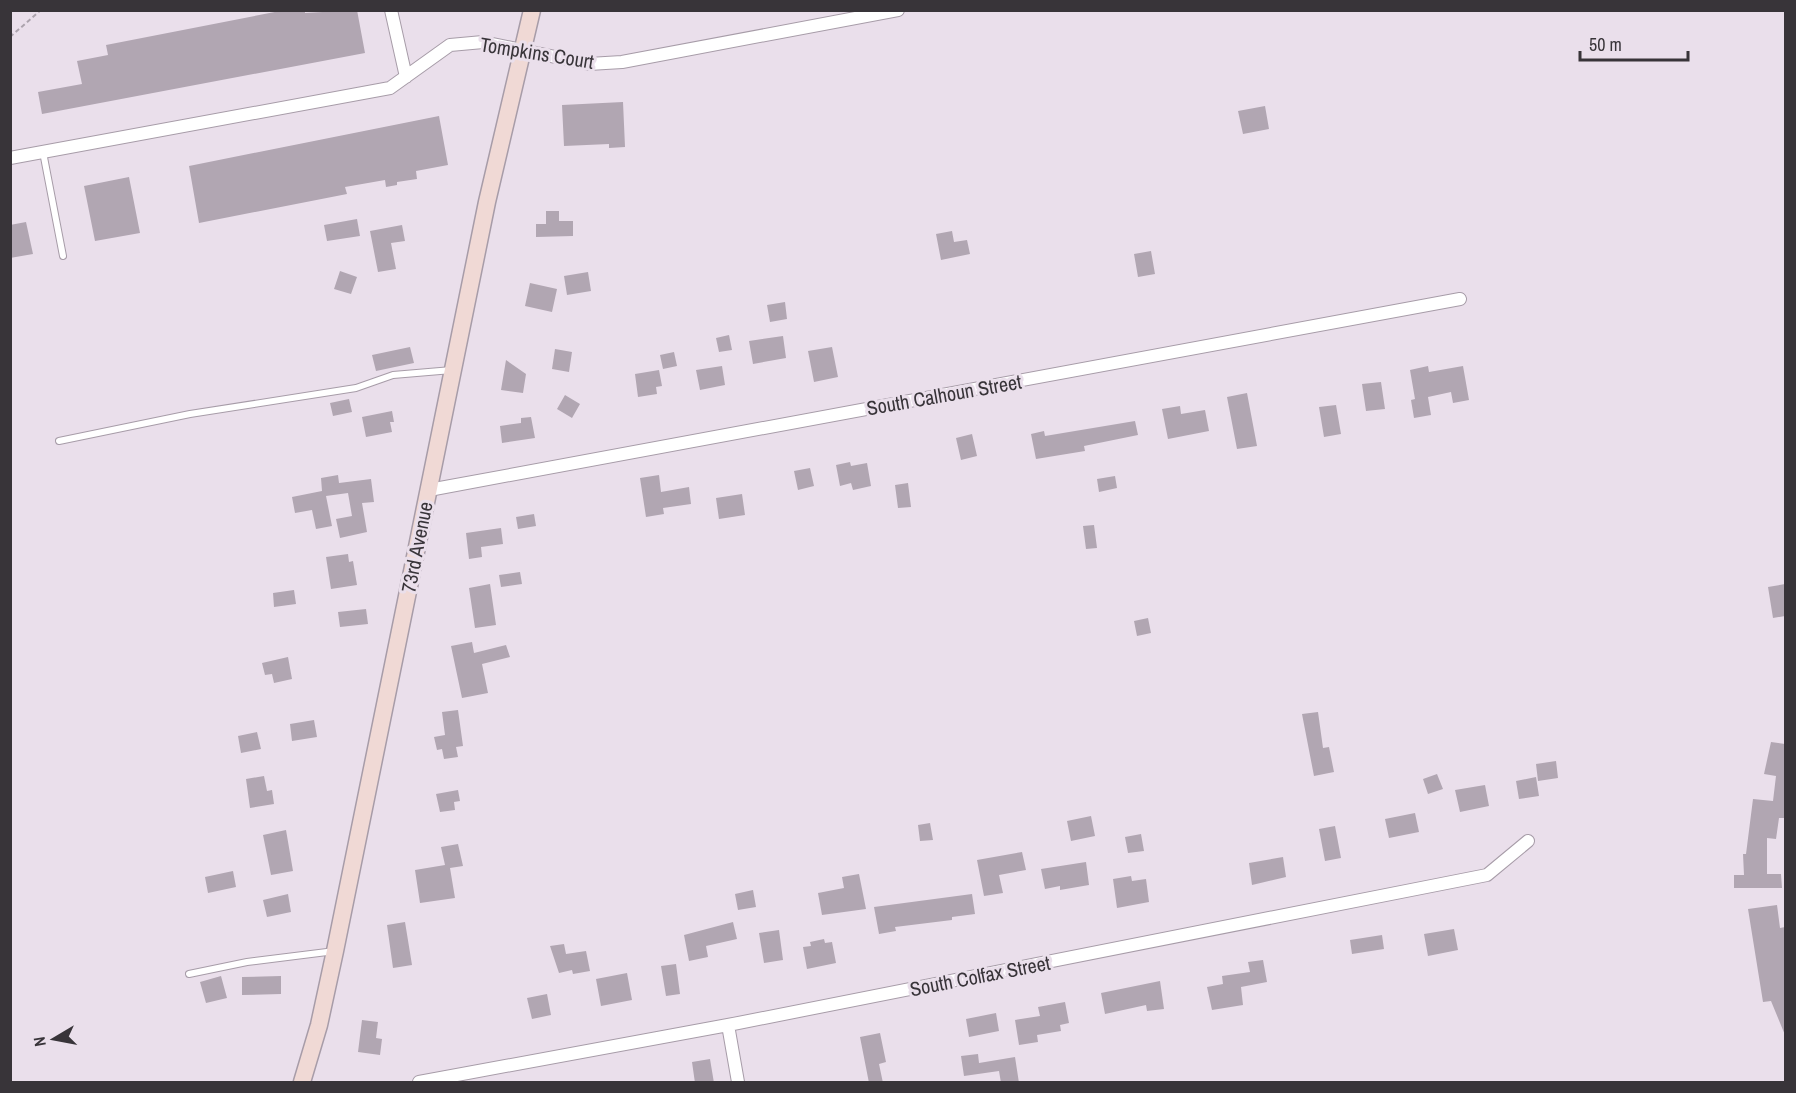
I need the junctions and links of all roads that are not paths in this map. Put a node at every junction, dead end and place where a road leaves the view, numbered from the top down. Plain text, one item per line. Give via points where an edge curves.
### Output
1 (391, 10) edge
2 (532, 10) edge
3 (898, 10) edge
4 (522, 51) junction
5 (406, 77) junction
6 (43, 152) junction
7 (10, 158) edge
8 (63, 255) dead end
9 (1460, 299) dead end
10 (453, 370) junction
11 (59, 441) dead end
12 (429, 490) junction
13 (1528, 842) dead end
14 (335, 951) junction
15 (189, 974) dead end
16 (728, 1025) junction
17 (302, 1083) edge
18 (419, 1083) edge
19 (738, 1083) edge

1 - 5 street
2 - 4 street, 73rd Avenue
3 - 4 street, Tompkins Court via 622,62 589,64
4 - 5 street, Tompkins Court via 483,42 450,45
4 - 10 street, 73rd Avenue
5 - 6 street, Tompkins Court via 390,88
6 - 7 street, Tompkins Court
6 - 8 lane
9 - 12 street, South Calhoun Street
10 - 11 lane via 393,375 356,388 190,414
10 - 12 street, 73rd Avenue
12 - 14 street, 73rd Avenue
13 - 16 street, South Colfax Street via 1487,875
14 - 15 lane
14 - 17 street, 73rd Avenue
16 - 18 street, South Colfax Street
16 - 19 street

